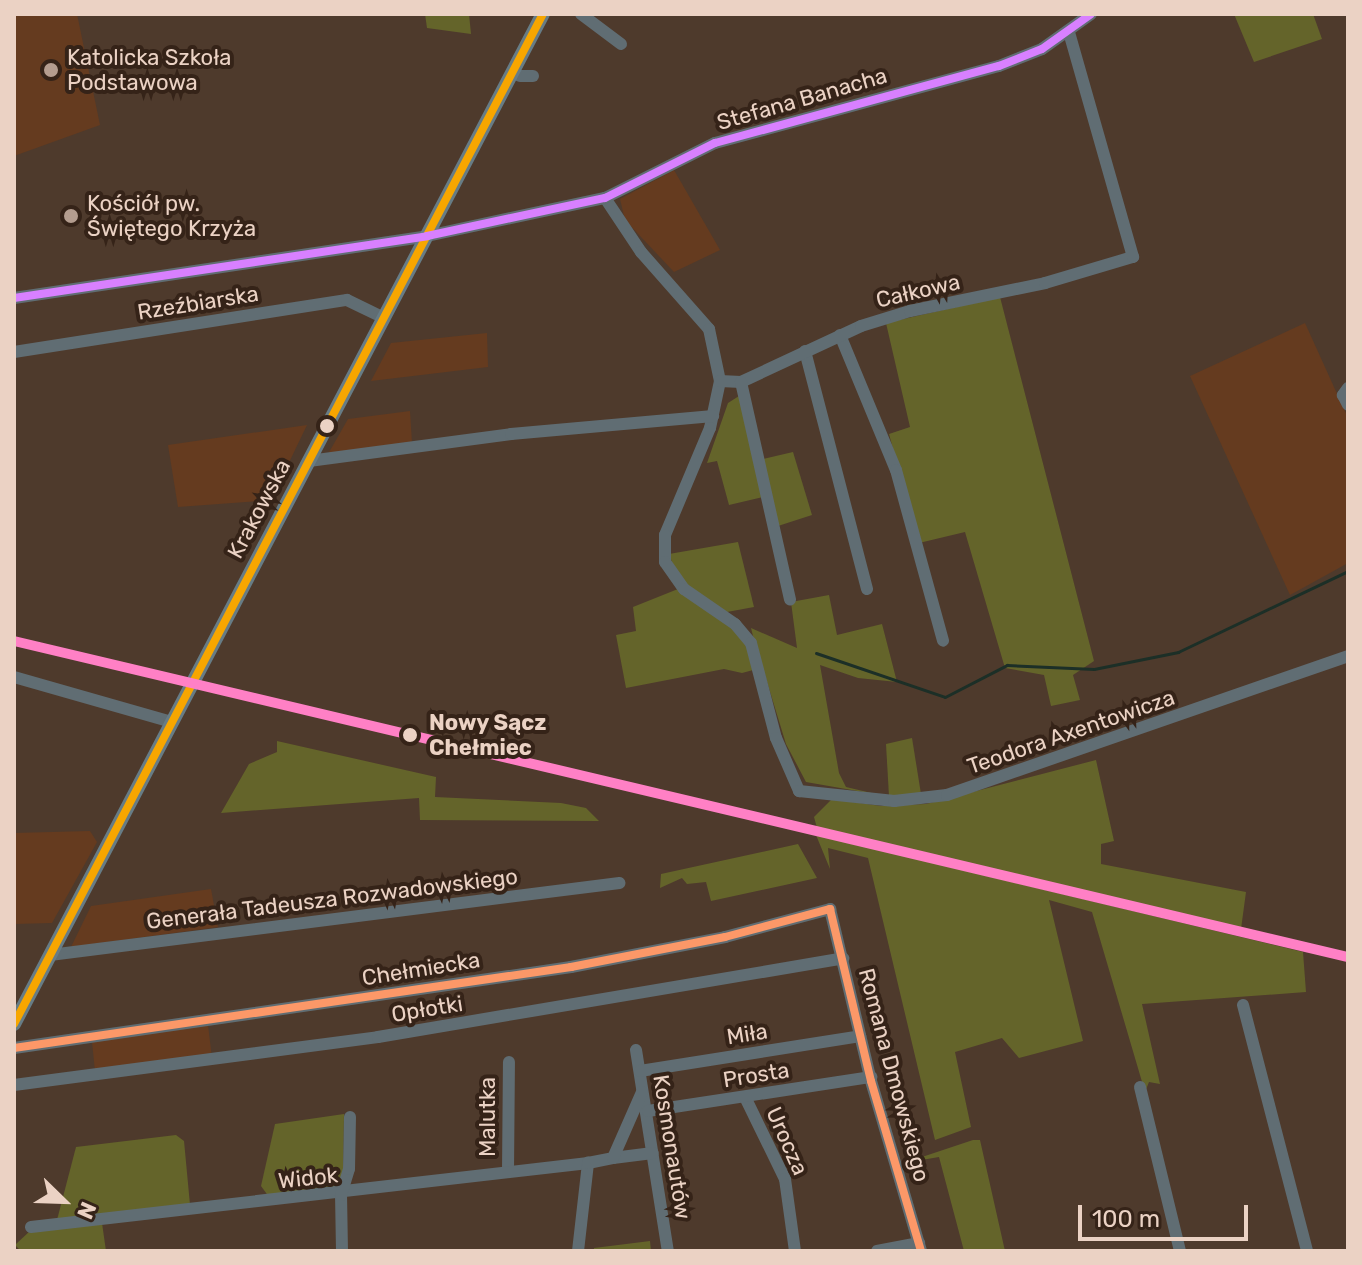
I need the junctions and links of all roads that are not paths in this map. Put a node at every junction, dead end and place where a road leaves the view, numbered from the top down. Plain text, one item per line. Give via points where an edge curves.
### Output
1 (543, 14) edge
2 (581, 14) edge
3 (1091, 14) edge
4 (1069, 32) junction
5 (621, 44) dead end
6 (605, 198) junction
7 (427, 236) junction
8 (14, 298) edge
9 (384, 318) junction
10 (840, 335) junction
11 (805, 351) junction
12 (14, 352) edge
13 (720, 381) junction
14 (741, 382) junction
15 (1348, 388) edge
16 (1348, 405) edge
17 (713, 416) junction
18 (309, 461) junction
19 (867, 589) dead end
20 (790, 600) dead end
21 (943, 641) dead end
22 (1348, 656) edge
23 (14, 677) edge
24 (172, 722) junction
25 (619, 883) dead end
26 (830, 909) joint
27 (50, 955) junction
28 (843, 958) junction
29 (1243, 1005) dead end
30 (14, 1024) edge
31 (860, 1036) junction
32 (14, 1048) edge
33 (636, 1050) dead end
34 (509, 1062) dead end
35 (640, 1071) junction
36 (871, 1077) junction
37 (14, 1085) edge
38 (1140, 1087) dead end
39 (642, 1092) junction
40 (745, 1097) junction
41 (648, 1111) junction
42 (350, 1117) dead end
43 (653, 1153) junction
44 (613, 1158) junction
45 (588, 1163) junction
46 (508, 1172) junction
47 (341, 1195) junction
48 (31, 1227) dead end
49 (920, 1247) edge
50 (342, 1251) edge
51 (578, 1251) edge
52 (668, 1251) edge
53 (795, 1251) edge
54 (877, 1251) edge
55 (1180, 1251) edge
56 (1307, 1251) edge

1 - 7 main road, Krakowska
2 - 5 street
3 - 4 street, Stefana Banacha
4 - 6 street, Stefana Banacha via 999,66 715,143
4 - 10 street, Całkowa via 1133,257 1045,283 910,311
6 - 7 street, Stefana Banacha
6 - 13 street via 641,252 709,329
7 - 8 street, Stefana Banacha
7 - 9 main road, Krakowska
9 - 12 street, Rzeźbiarska via 347,300
9 - 18 main road, Krakowska
10 - 11 street, Całkowa
10 - 21 street via 896,470
11 - 14 street, Całkowa
11 - 19 street
13 - 14 street, Całkowa
13 - 17 street
14 - 20 street
15 - 16 street via 1343,395
17 - 18 street via 511,434
17 - 22 street, Teodora Axentowicza via 665,535 665,562 684,589 735,624 751,643 776,738 799,791 894,801 947,795
18 - 24 main road, Krakowska
23 - 24 street
24 - 27 main road, Krakowska
25 - 27 street, Generała Tadeusza Rozwadowskiego
26 - 28 street, Romana Dmowskiego
26 - 32 street, Chełmiecka via 725,937 571,967
27 - 30 main road, Krakowska
28 - 31 street, Romana Dmowskiego
28 - 37 street, Opłotki via 393,1035
29 - 56 street
31 - 35 street, Miła
31 - 36 street, Romana Dmowskiego
33 - 35 street, Kosmonautów
34 - 46 street, Malutka
35 - 39 street, Kosmonautów
36 - 40 street, Prosta
36 - 49 street, Romana Dmowskiego
38 - 55 street
39 - 41 street, Kosmonautów
39 - 44 street
40 - 41 street, Prosta
40 - 53 street, Urocza via 785,1179
41 - 43 street, Kosmonautów
42 - 47 street via 349,1169
43 - 44 street
43 - 52 street, Kosmonautów
44 - 45 street, Widok
45 - 46 street, Widok
45 - 51 street
46 - 47 street, Widok
47 - 48 street, Widok
47 - 50 street
49 - 54 street

